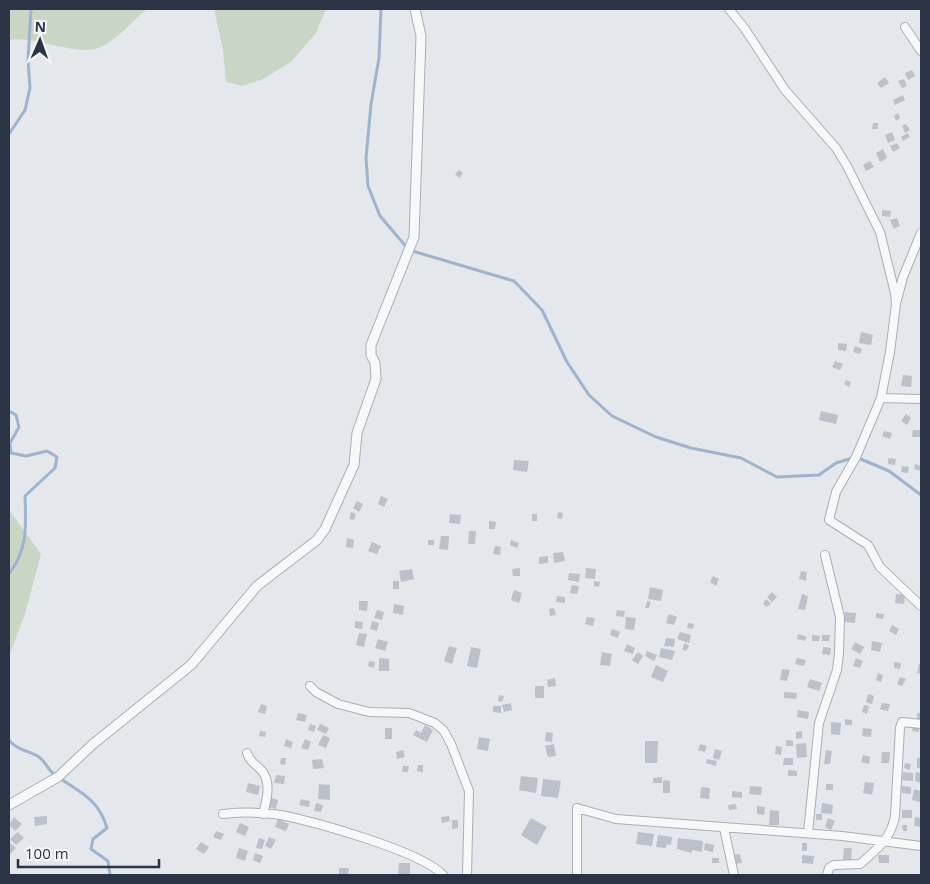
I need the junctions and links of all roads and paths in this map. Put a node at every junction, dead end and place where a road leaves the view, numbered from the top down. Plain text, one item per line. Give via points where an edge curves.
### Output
1 (415, 9) edge
2 (729, 9) edge
3 (905, 27) dead end
4 (921, 51) edge
5 (921, 233) edge
6 (896, 304) junction
7 (881, 398) junction
8 (921, 399) edge
9 (825, 555) dead end
10 (921, 606) edge
11 (310, 686) dead end
12 (921, 724) edge
13 (247, 753) dead end
14 (9, 805) edge
15 (223, 814) dead end
16 (263, 814) junction
17 (724, 828) junction
18 (808, 834) junction
19 (886, 841) junction
20 (921, 846) edge
21 (443, 875) edge
22 (467, 875) edge
23 (577, 875) edge
24 (734, 875) edge
25 (827, 875) edge

1 - 14 street via 421,36 414,237 371,345 376,379 357,433 354,465 326,529 317,540 257,586 190,665 93,744 58,777
2 - 6 street via 746,29 785,90 836,148 847,166 880,232
3 - 4 street
5 - 6 street
6 - 7 street
7 - 8 street
7 - 10 street via 856,457 836,492 829,520 868,545 880,567
9 - 18 street via 840,616 839,653 837,670 819,723
11 - 22 street via 338,704 369,712 409,713 435,723 444,731 469,791
12 - 19 street via 902,722 900,728 895,816
13 - 16 street via 250,761 264,774 268,793
15 - 16 street
16 - 21 street via 280,815 345,832 402,851
17 - 18 street
17 - 23 street via 616,819 577,808
17 - 24 street
18 - 19 street
19 - 20 street
19 - 25 street via 860,864 834,865

